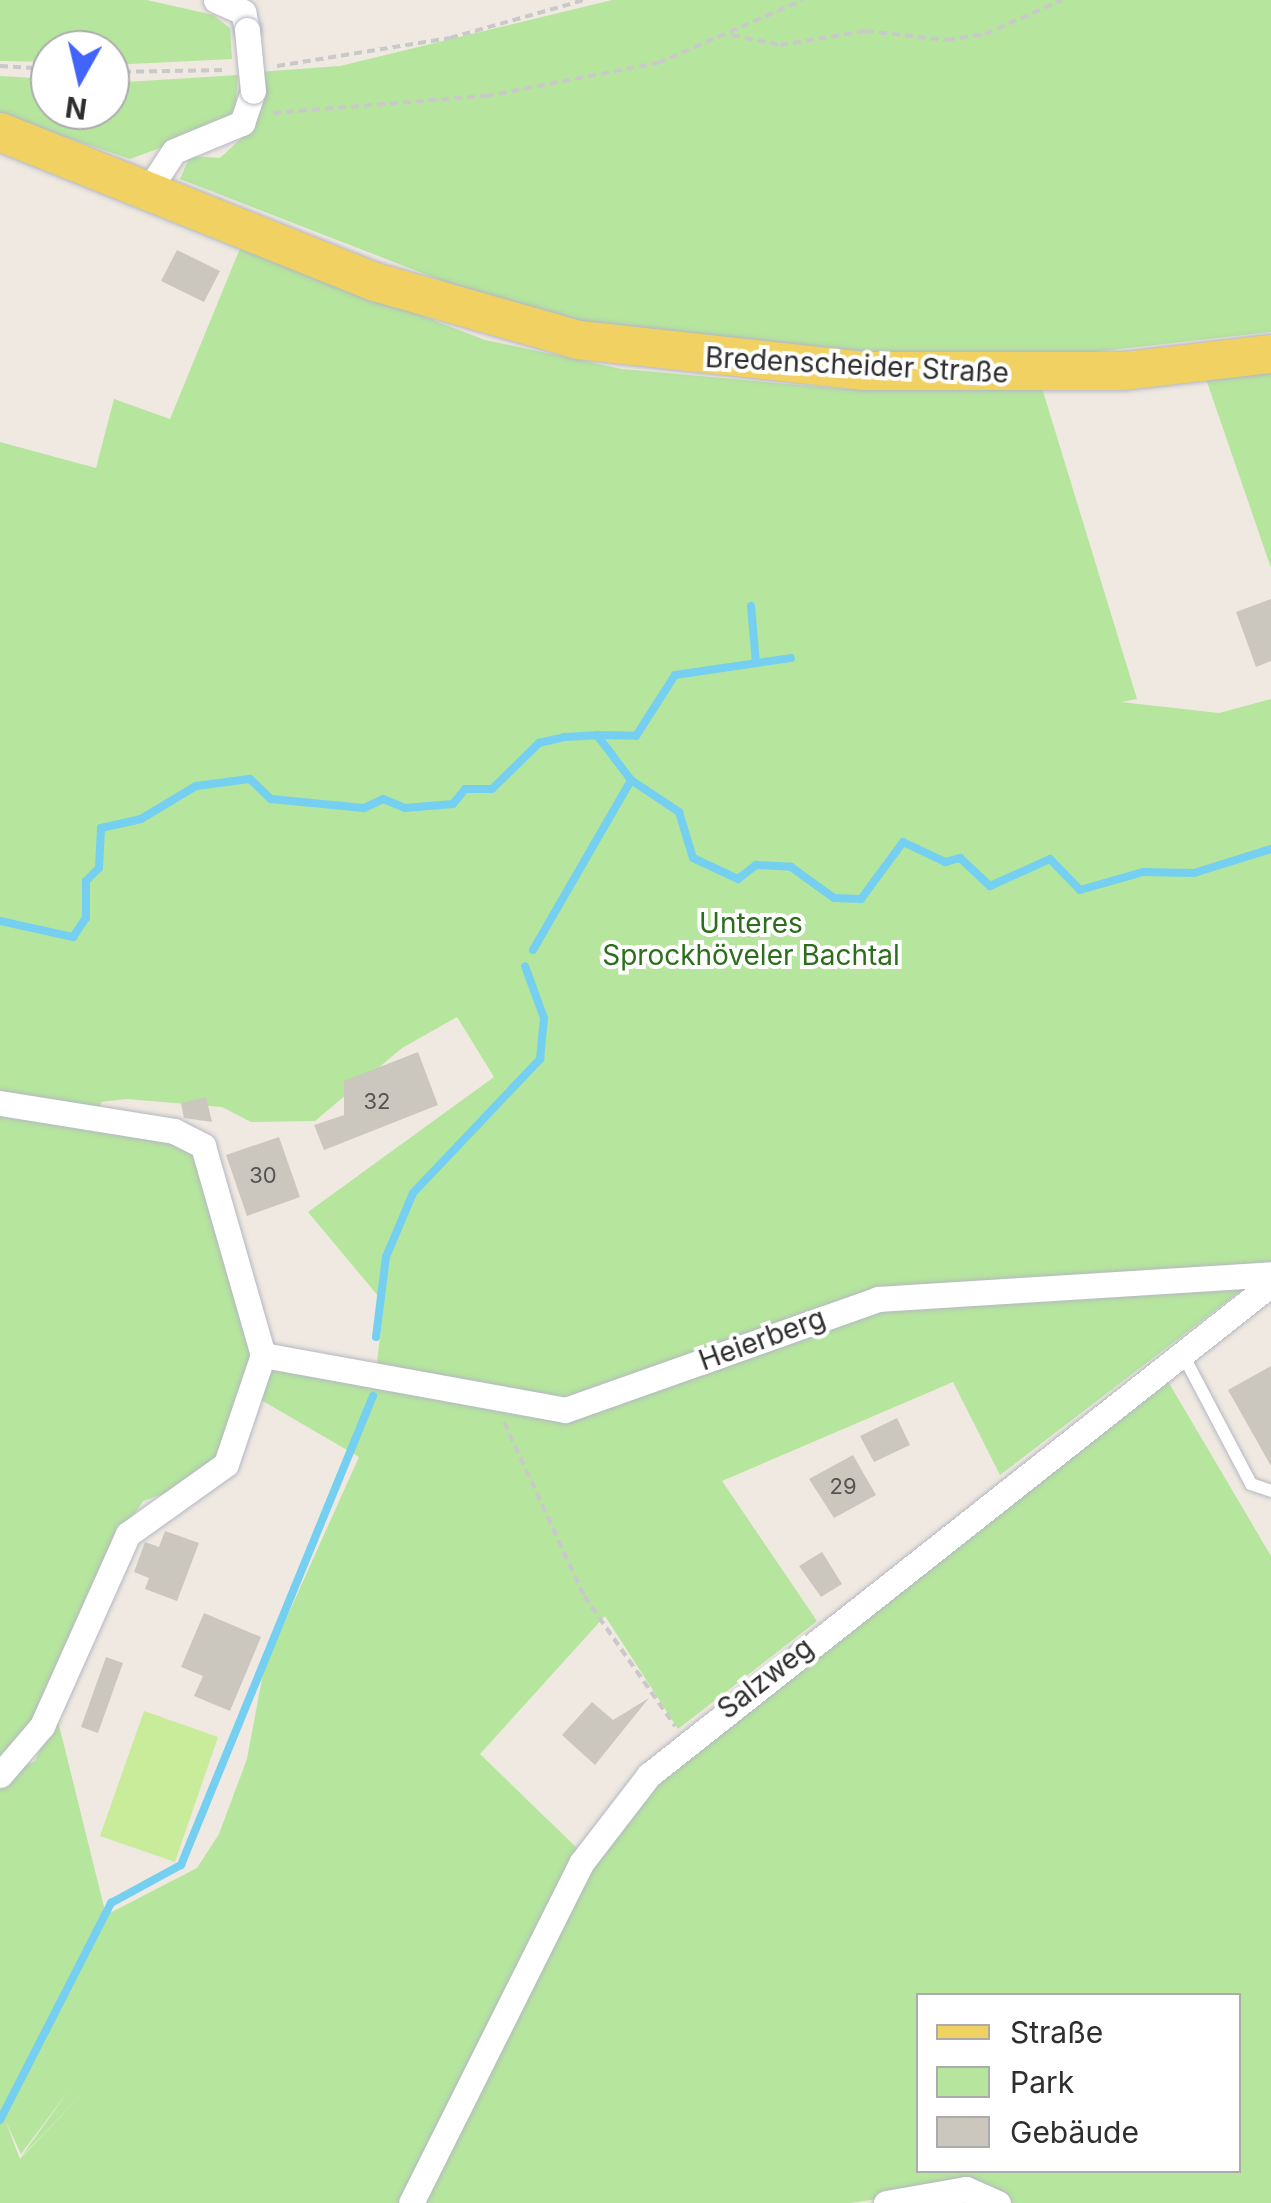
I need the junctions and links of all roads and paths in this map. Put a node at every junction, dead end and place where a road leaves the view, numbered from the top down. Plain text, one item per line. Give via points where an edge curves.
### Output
1 (216, 0) edge
2 (584, 0) edge
3 (803, 0) edge
4 (1062, 0) edge
5 (732, 36) junction
6 (0, 66) edge
7 (270, 66) dead end
8 (30, 67) edge
9 (236, 70) dead end
10 (130, 72) edge
11 (251, 103) junction
12 (0, 132) edge
13 (150, 189) junction
14 (1271, 354) edge
15 (0, 1103) edge
16 (1271, 1274) edge
17 (1271, 1284) edge
18 (1182, 1353) junction
19 (262, 1355) junction
20 (495, 1399) junction
21 (1271, 1491) edge
22 (686, 1740) junction
23 (0, 1775) edge
24 (412, 2203) edge
25 (886, 2203) edge
26 (998, 2203) edge

1 - 11 street, bridge via 243,12
2 - 7 path via 450,38
3 - 5 path
4 - 5 path via 986,34 947,40 866,31 780,44
5 - 11 path via 658,63 486,96
6 - 8 path
9 - 10 path
11 - 13 street via 233,130 174,151
12 - 13 main road, Bredenscheider Straße
13 - 14 main road, Bredenscheider Straße via 431,301 675,356 992,374
15 - 19 street via 174,1130 203,1146
16 - 20 street, Heierberg via 878,1299 612,1398 566,1410
17 - 18 street, Salzweg
18 - 21 lane via 1251,1484
18 - 22 street, Salzweg
19 - 20 street, Heierberg
19 - 23 street via 226,1464 128,1534 42,1726
20 - 22 path via 584,1596
22 - 24 street, Salzweg via 582,1862
25 - 26 street via 966,2189

